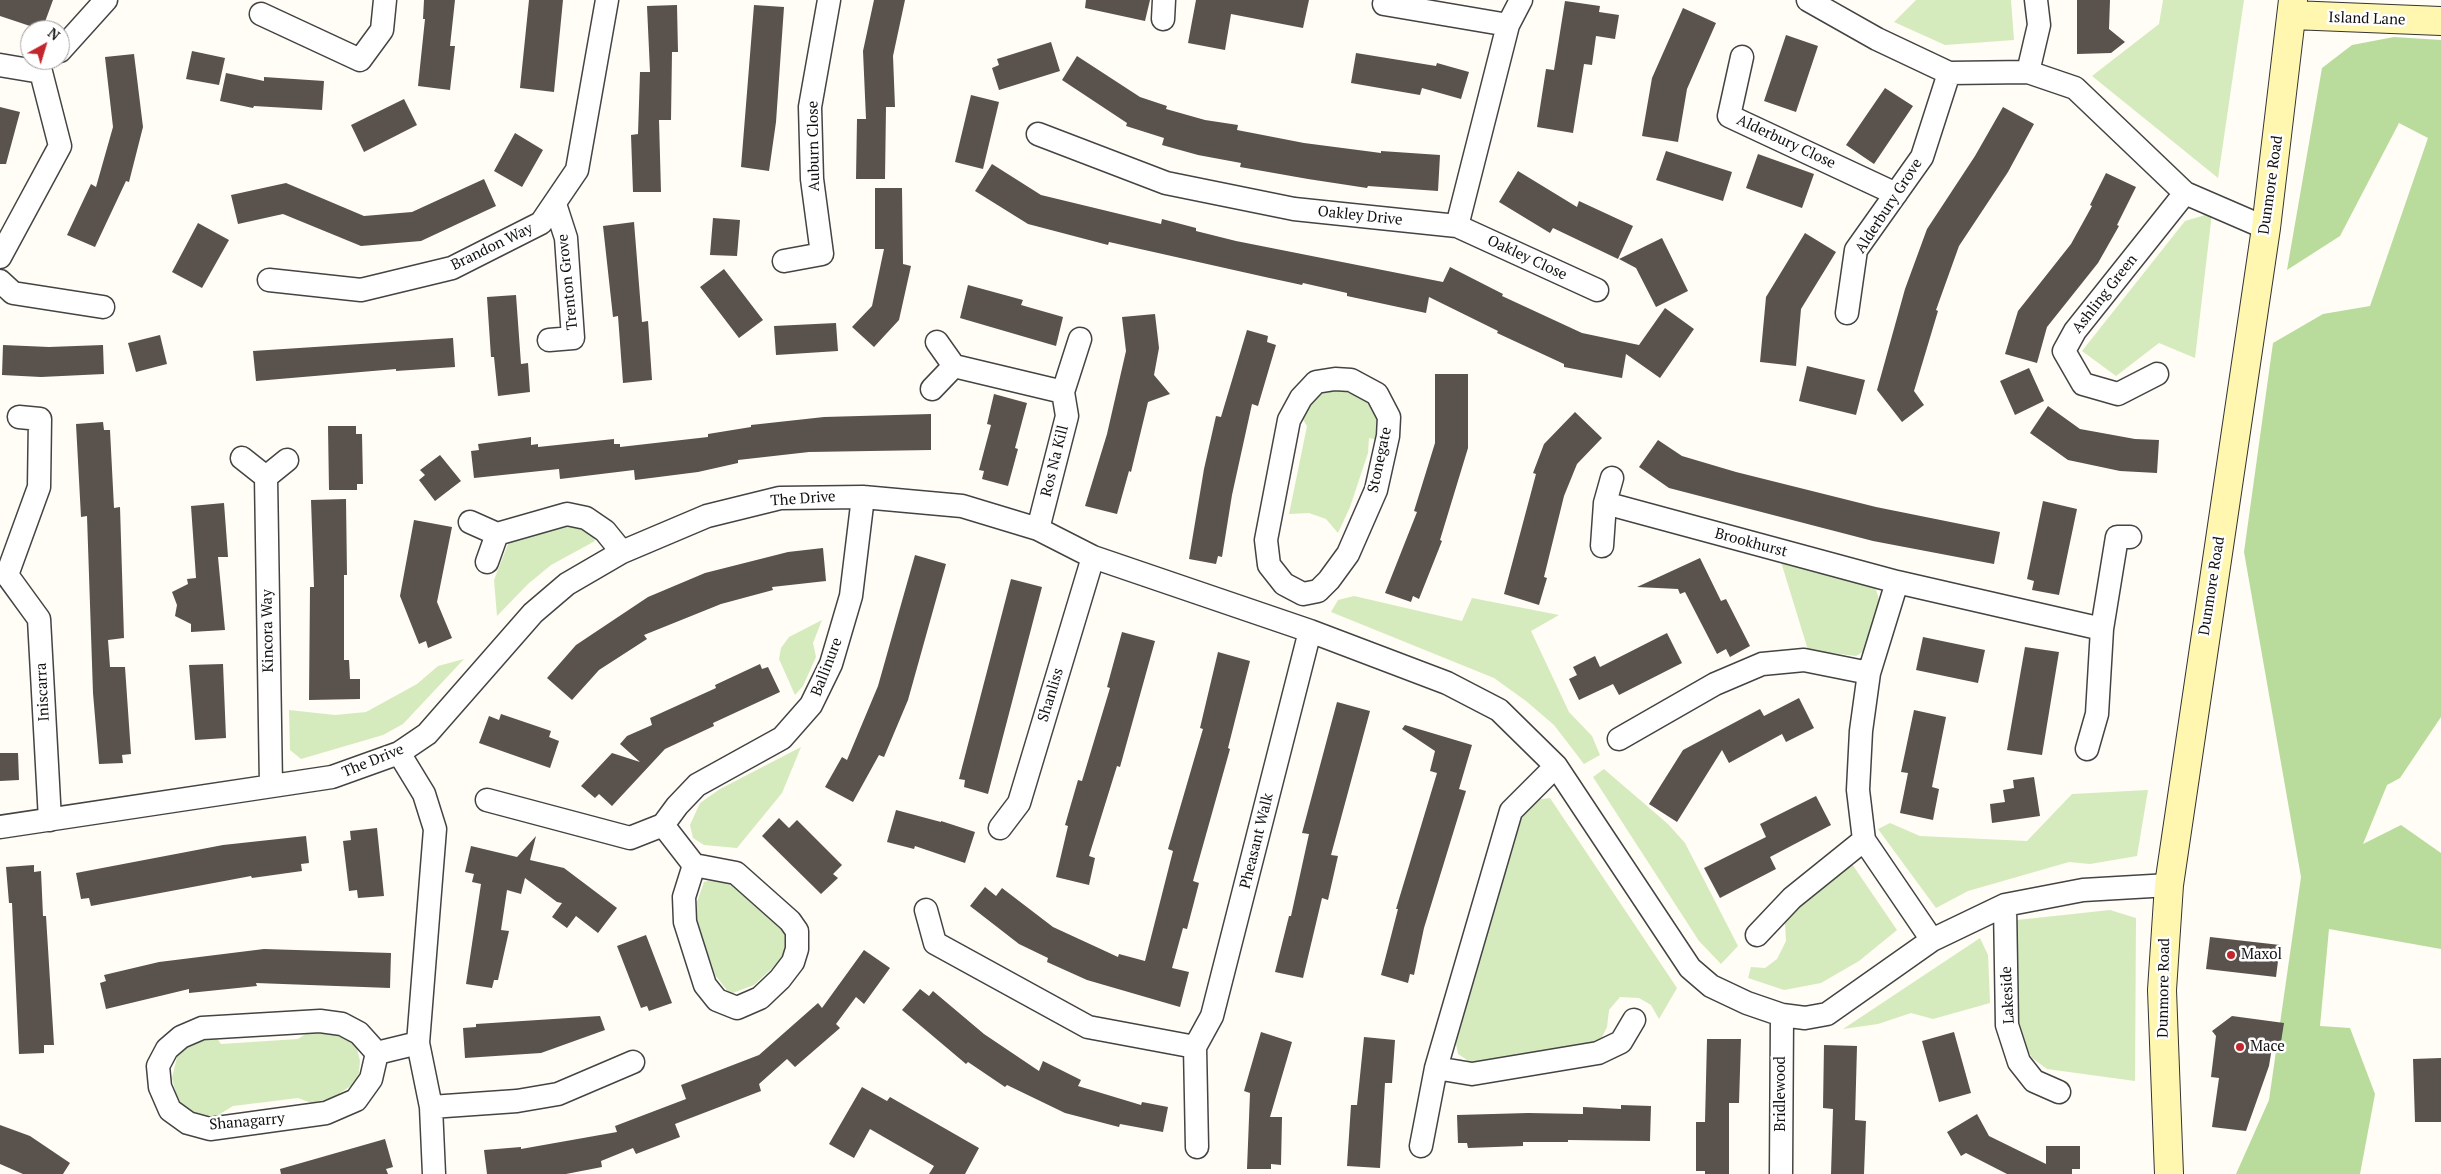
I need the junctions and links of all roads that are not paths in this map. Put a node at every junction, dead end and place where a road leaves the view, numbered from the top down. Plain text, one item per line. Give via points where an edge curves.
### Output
1 (106, 0) edge
2 (385, 0) edge
3 (607, 0) edge
4 (829, 0) edge
5 (1521, 0) edge
6 (1808, 0) edge
7 (2036, 0) edge
8 (1384, 4) dead end
9 (2293, 8) edge
10 (261, 14) dead end
11 (2441, 21) edge
12 (1508, 25) junction
13 (70, 40) edge
14 (1742, 57) dead end
15 (0, 65) edge
16 (20, 65) edge
17 (48, 70) edge
18 (2028, 72) junction
19 (1949, 73) junction
20 (1038, 134) dead end
21 (2185, 193) junction
22 (1896, 194) junction
23 (555, 204) junction
24 (1457, 226) junction
25 (2266, 228) junction
26 (0, 257) edge
27 (784, 261) dead end
28 (269, 280) dead end
29 (0, 282) edge
30 (1596, 290) dead end
31 (103, 307) dead end
32 (1847, 313) dead end
33 (1080, 339) dead end
34 (550, 340) dead end
35 (937, 342) dead end
36 (954, 366) junction
37 (2157, 374) dead end
38 (932, 388) dead end
39 (1064, 392) junction
40 (19, 417) dead end
41 (242, 458) dead end
42 (287, 460) dead end
43 (266, 477) junction
44 (1612, 478) dead end
45 (863, 497) junction
46 (1605, 503) junction
47 (470, 522) dead end
48 (1038, 529) junction
49 (497, 534) junction
50 (2130, 537) dead end
51 (1602, 546) dead end
52 (622, 552) junction
53 (1093, 557) junction
54 (487, 562) dead end
55 (4, 574) edge
56 (1897, 582) junction
57 (1303, 594) junction
58 (1301, 628) junction
59 (2102, 628) junction
60 (1868, 673) junction
61 (1620, 739) dead end
62 (2087, 749) dead end
63 (399, 753) junction
64 (1556, 766) junction
65 (271, 786) junction
66 (487, 800) dead end
67 (50, 820) junction
68 (663, 825) junction
69 (0, 827) edge
70 (1000, 828) dead end
71 (1864, 840) junction
72 (694, 865) junction
73 (2169, 885) junction
74 (2005, 905) junction
75 (926, 910) dead end
76 (1757, 935) dead end
77 (1932, 940) junction
78 (1782, 1015) junction
79 (1634, 1020) dead end
80 (418, 1043) junction
81 (1195, 1047) junction
82 (377, 1054) junction
83 (633, 1062) dead end
84 (1436, 1068) junction
85 (2059, 1092) dead end
86 (431, 1107) junction
87 (1421, 1146) dead end
88 (1198, 1147) dead end
89 (1781, 1173) dead end
90 (434, 1174) edge
91 (2169, 1174) edge

1 - 13 street
2 - 10 street via 382,30 360,60
3 - 23 street, Brandon Way via 577,170
4 - 27 street, Auburn Close via 810,107 812,179 822,254
5 - 12 street
6 - 19 street via 1877,39
7 - 18 street via 2039,25
8 - 12 street
9 - 11 main road, Island Lane
9 - 25 main road, Dunmore Road
12 - 24 street
14 - 22 street, Alderbury Close via 1730,116
15 - 16 street
17 - 26 street via 60,146
18 - 19 street
18 - 21 street via 2074,88
19 - 22 street, Alderbury Grove via 1922,157
20 - 24 street, Oakley Drive via 1166,183 1294,209
21 - 25 street
21 - 37 street, Ashling Green via 2075,331 2064,352 2083,384 2118,394
22 - 32 street, Alderbury Grove via 1856,250
23 - 28 street, Brandon Way via 541,223 452,268 362,290
23 - 34 street, Trenton Grove via 566,238 573,338
24 - 30 street, Oakley Close
25 - 73 main road, Dunmore Road
29 - 31 street via 13,294
33 - 39 street, Ros Na Kill
35 - 36 street
36 - 38 street
36 - 39 street
39 - 48 street, Ros Na Kill via 1067,416
40 - 55 street, Iniscarra via 40,419 38,488
41 - 43 street
42 - 43 street
43 - 65 street, Kincora Way
44 - 46 street
45 - 48 street, The Drive via 962,506
45 - 52 street, The Drive via 780,498 707,516
45 - 68 street, Ballinure via 851,596 831,664 811,706 782,738 697,785
46 - 51 street
46 - 56 street, Brookhurst
47 - 49 street
48 - 53 street, The Drive
49 - 52 street via 567,514 586,518 605,531
49 - 54 street
50 - 59 street via 2117,537
52 - 63 street, The Drive via 568,584 532,613 427,734
53 - 58 street, The Drive
53 - 70 street, Shanliss via 1018,803
55 - 67 street, Iniscarra via 39,619
56 - 59 street, Brookhurst
56 - 60 street
57 - 57 street, Stonegate via 1284,584 1269,565 1266,540 1289,420 1301,398 1316,382 1351,380 1377,394 1389,417 1376,490 1348,554 1330,580 1318,591
57 - 58 street
58 - 64 street, The Drive via 1447,683 1499,710
58 - 81 street, Pheasant Walk via 1212,1016
59 - 62 street via 2097,714
60 - 61 street via 1804,660 1762,664 1715,684
60 - 71 street via 1858,790
63 - 65 street, The Drive via 332,777
63 - 80 street via 424,794 435,829
64 - 78 street, The Drive via 1690,968 1711,986
64 - 84 street via 1511,812
65 - 67 street, The Drive
66 - 68 street via 630,838
67 - 69 street, The Drive
68 - 72 street
71 - 76 street via 1792,898
71 - 77 street
72 - 72 street via 736,873 790,921 796,931 797,948 793,962 780,979 760,998 737,1008 717,1000 705,986 685,922 684,897
73 - 74 street, The Drive via 2083,890
73 - 91 main road, Dunmore Road via 2162,990
74 - 77 street, The Drive
74 - 85 street, Lakeside via 2007,1025 2019,1062 2034,1081
75 - 81 street via 935,942 1088,1027
77 - 78 street, The Drive via 1827,1014 1805,1018
78 - 89 street, Bridlewood
79 - 84 street via 1621,1042 1598,1053 1472,1074
80 - 82 street
80 - 86 street
81 - 88 street
82 - 82 street, Shanagarry via 371,1079 356,1100 326,1113 210,1128 188,1123 170,1110 160,1087 158,1066 167,1049 181,1037 202,1028 320,1020 342,1024 359,1033
83 - 86 street via 558,1094 517,1101
84 - 87 street
86 - 90 street

